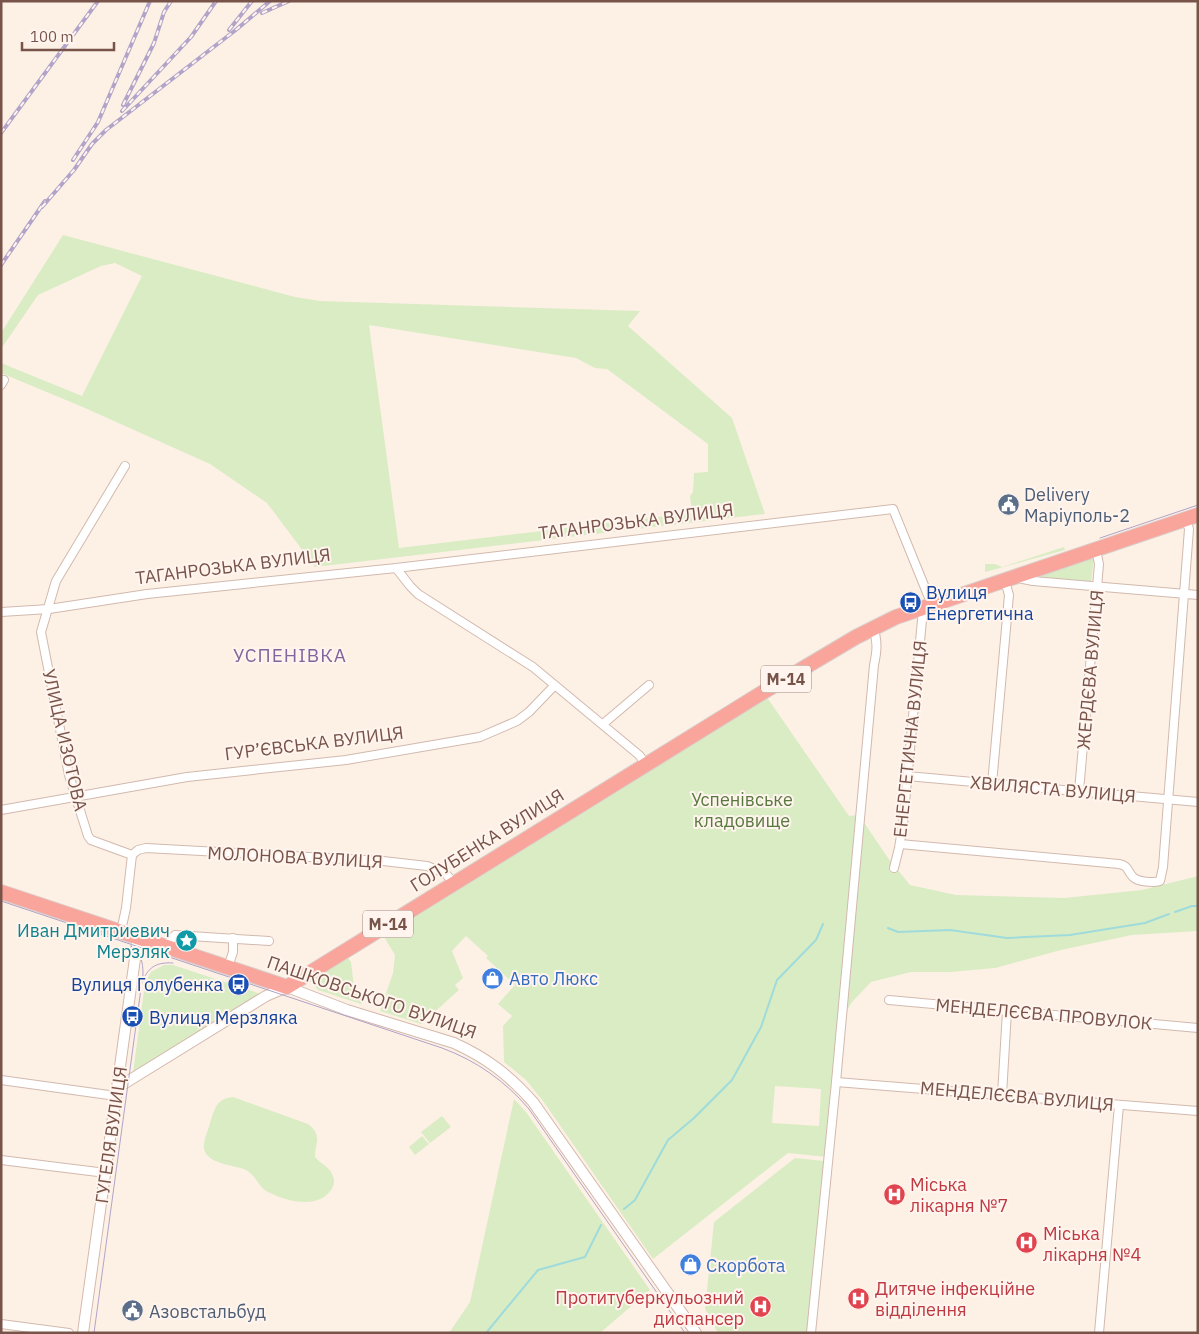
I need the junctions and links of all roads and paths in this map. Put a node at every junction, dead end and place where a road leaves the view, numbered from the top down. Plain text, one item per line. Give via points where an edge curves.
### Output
1 (125, 466) dead end
2 (1192, 517) edge
3 (1096, 550) junction
4 (396, 568) junction
5 (1031, 577) junction
6 (1010, 579) junction
7 (1097, 587) junction
8 (1184, 594) junction
9 (1198, 595) edge
10 (928, 607) junction
11 (48, 609) junction
12 (1, 612) edge
13 (873, 628) junction
14 (649, 685) dead end
15 (554, 686) junction
16 (603, 724) junction
17 (646, 764) junction
18 (907, 776) junction
19 (992, 784) junction
20 (1079, 791) junction
21 (76, 796) junction
22 (1168, 799) junction
23 (1198, 802) edge
24 (1, 810) edge
25 (900, 844) junction
26 (132, 855) junction
27 (894, 868) dead end
28 (454, 883) junction
29 (1, 892) edge
30 (121, 931) junction
31 (138, 937) junction
32 (234, 938) junction
33 (269, 941) dead end
34 (166, 946) junction
35 (228, 967) junction
36 (287, 987) junction
37 (889, 1000) dead end
38 (1007, 1011) junction
39 (1198, 1028) edge
40 (1, 1080) edge
41 (836, 1082) junction
42 (117, 1092) junction
43 (1002, 1096) junction
44 (1119, 1105) junction
45 (1198, 1111) edge
46 (1, 1160) edge
47 (106, 1173) junction
48 (1, 1324) edge
49 (69, 1333) edge
50 (84, 1333) edge
51 (696, 1333) edge
52 (812, 1333) edge
53 (1099, 1333) edge

1 - 11 street, УЛИЦА ИЗОТОВА via 56,581
2 - 3 highway, М-14
2 - 8 street
3 - 5 highway, М-14
3 - 7 street, ЖЕРДЄВА ВУЛИЦЯ via 1099,564
4 - 10 street, ТАГАНРОЗЬКА ВУЛИЦЯ via 893,509
4 - 11 street, ТАГАНРОЗЬКА ВУЛИЦЯ via 147,594
4 - 15 street via 418,594 520,658
5 - 6 highway, М-14
5 - 7 street
6 - 10 highway, М-14
6 - 19 street
7 - 8 street
7 - 20 street, ЖЕРДЄВА ВУЛИЦЯ
8 - 9 street
8 - 22 street
10 - 13 highway, М-14
10 - 18 street, ЕНЕРГЕТИЧНА ВУЛИЦЯ
11 - 12 street, ТАГАНРОЗЬКА ВУЛИЦЯ
11 - 21 street, УЛИЦА ИЗОТОВА via 42,625 42,639
13 - 17 highway, М-14
13 - 41 street via 877,649
14 - 16 street
15 - 16 street
15 - 21 street, ГУР’ЄВСЬКА ВУЛИЦЯ via 517,721 480,737 355,758 187,777
16 - 17 street
17 - 28 highway, ГОЛУБЕНКА ВУЛИЦЯ / М-14
18 - 19 street, ХВИЛЯСТА ВУЛИЦЯ
18 - 25 street, ЕНЕРГЕТИЧНА ВУЛИЦЯ
19 - 20 street, ХВИЛЯСТА ВУЛИЦЯ
20 - 22 street, ХВИЛЯСТА ВУЛИЦЯ
21 - 24 street, ГУР’ЄВСЬКА ВУЛИЦЯ
21 - 26 street, УЛИЦА ИЗОТОВА via 89,838
22 - 23 street, ХВИЛЯСТА ВУЛИЦЯ
22 - 25 street via 1162,874 1160,881 1155,882 1136,879 1128,868 1119,864
25 - 27 street, ЕНЕРГЕТИЧНА ВУЛИЦЯ
26 - 28 street, МОЛОНОВА ВУЛИЦЯ via 146,848 383,861 438,869
26 - 30 street
28 - 36 highway, ГОЛУБЕНКА ВУЛИЦЯ / М-14
29 - 30 highway, ПАШКОВСЬКОГО ВУЛИЦЯ
30 - 31 highway, ПАШКОВСЬКОГО ВУЛИЦЯ
31 - 34 highway, ПАШКОВСЬКОГО ВУЛИЦЯ
31 - 42 street, ГУГЕЛЯ ВУЛИЦЯ
32 - 33 street
32 - 34 street via 175,935
32 - 35 street
34 - 35 highway, ПАШКОВСЬКОГО ВУЛИЦЯ
35 - 36 highway, ПАШКОВСЬКОГО ВУЛИЦЯ
36 - 42 street, ГОЛУБЕНКА ВУЛИЦЯ via 266,996
36 - 51 street, ПАШКОВСЬКОГО ВУЛИЦЯ via 347,1010 445,1040 470,1051 505,1074 533,1102
37 - 38 street, МЕНДЕЛЄЄВА ПРОВУЛОК
38 - 39 street, МЕНДЕЛЄЄВА ПРОВУЛОК
38 - 43 street
40 - 42 street
41 - 43 street, МЕНДЕЛЄЄВА ВУЛИЦЯ
41 - 52 street
42 - 47 street, ГУГЕЛЯ ВУЛИЦЯ
43 - 44 street, МЕНДЕЛЄЄВА ВУЛИЦЯ
44 - 45 street, МЕНДЕЛЄЄВА ВУЛИЦЯ
44 - 53 street
46 - 47 street
47 - 50 street, ГУГЕЛЯ ВУЛИЦЯ
48 - 49 street

